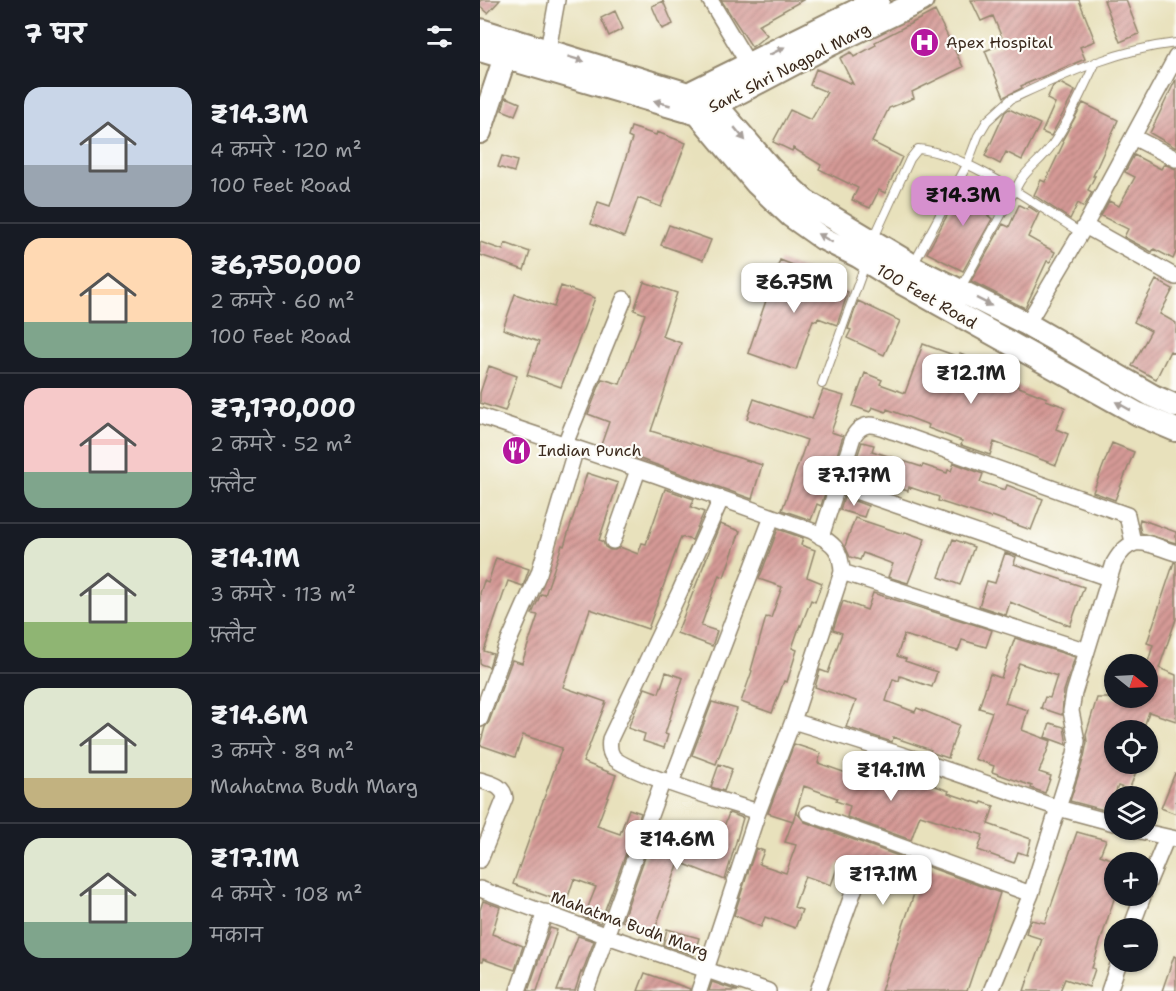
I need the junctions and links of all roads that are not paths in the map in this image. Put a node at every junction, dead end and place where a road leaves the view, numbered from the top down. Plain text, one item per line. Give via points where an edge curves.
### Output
1 (558, 0) edge
2 (878, 0) edge
3 (922, 0) edge
4 (713, 1) edge
5 (480, 30) edge
6 (1176, 43) edge
7 (480, 50) edge
8 (548, 50) junction
9 (505, 57) junction
10 (1176, 57) edge
11 (1096, 62) junction
12 (749, 65) junction
13 (1171, 75) edge
14 (702, 100) junction
15 (480, 132) edge
16 (1133, 137) junction
17 (1176, 159) edge
18 (967, 165) junction
19 (1015, 191) junction
20 (1083, 230) junction
21 (869, 251) junction
22 (912, 267) junction
23 (1176, 277) edge
24 (960, 290) junction
25 (624, 298) dead end
26 (1027, 324) junction
27 (822, 384) dead end
28 (1176, 406) edge
29 (480, 416) edge
30 (1176, 430) edge
31 (570, 446) junction
32 (638, 470) junction
33 (838, 485) junction
34 (720, 499) junction
35 (772, 517) junction
36 (821, 537) junction
37 (613, 541) dead end
38 (1133, 542) junction
39 (1176, 554) edge
40 (842, 572) junction
41 (1108, 578) junction
42 (1087, 651) junction
43 (480, 719) edge
44 (793, 721) junction
45 (480, 780) edge
46 (667, 781) junction
47 (1058, 808) junction
48 (759, 812) junction
49 (808, 813) dead end
50 (1104, 820) edge
51 (1171, 838) edge
52 (480, 860) edge
53 (1158, 863) edge
54 (859, 876) dead end
55 (480, 890) edge
56 (1031, 894) junction
57 (545, 912) junction
58 (607, 936) junction
59 (706, 970) junction
60 (1116, 972) edge
61 (518, 991) edge
62 (586, 991) edge
63 (699, 991) edge
64 (768, 991) edge
65 (818, 991) edge
66 (991, 991) edge
67 (1109, 991) edge

1 - 8 street
12 -> 2 street, Sant Shri Nagpal Marg
3 - 14 street, Sant Shri Nagpal Marg
4 - 12 street
5 - 8 street, Sant Shri Nagpal Marg
6 - 11 lane via 1148,46
7 - 9 street, Sant Shri Nagpal Marg
8 -> 14 street, Sant Shri Nagpal Marg
14 -> 9 street, Sant Shri Nagpal Marg
9 - 15 street
10 - 13 street
11 - 18 lane via 1011,99 987,121
11 - 19 lane via 1051,147 1027,171
12 - 14 street, Sant Shri Nagpal Marg
13 - 16 street
14 - 21 street, 100 Feet Road via 805,201
16 - 17 street
16 - 20 street
18 - 19 lane
18 - 21 lane via 918,149
18 - 22 lane
19 - 20 lane
19 - 24 lane
20 - 23 street
20 - 26 street
21 - 22 street, 100 Feet Road via 908,262
21 - 27 lane
30 -> 21 street, 100 Feet Road via 1138,414 900,282
22 - 24 street, 100 Feet Road
24 -> 26 street, 100 Feet Road
25 - 31 street
26 - 28 street, 100 Feet Road
29 - 31 street
31 - 32 street
31 - 43 street via 539,573
32 - 34 street
32 - 37 street
33 - 36 street
33 - 38 street via 858,429 877,426 1127,515
33 - 41 street
34 - 35 street
34 - 46 street via 610,739 614,759
35 - 36 street
35 - 46 street
36 - 40 street via 839,551
38 - 39 street
38 - 41 street via 1122,549
40 - 42 street
40 - 44 street
41 - 42 street
42 - 47 street via 1071,711 1077,741 1075,754
44 - 47 street
44 - 48 street
45 - 52 street via 500,787 505,798
46 - 48 street
46 - 58 street
47 - 50 street
47 - 56 street
48 - 59 street
49 - 56 street
51 - 53 street
54 - 65 street
55 - 57 street, Mahatma Budh Marg
56 - 66 street
57 - 58 street, Mahatma Budh Marg
57 - 61 street
58 - 59 street, Mahatma Budh Marg
58 - 62 street
59 - 63 street
59 - 64 street, Mahatma Budh Marg
60 - 67 street

